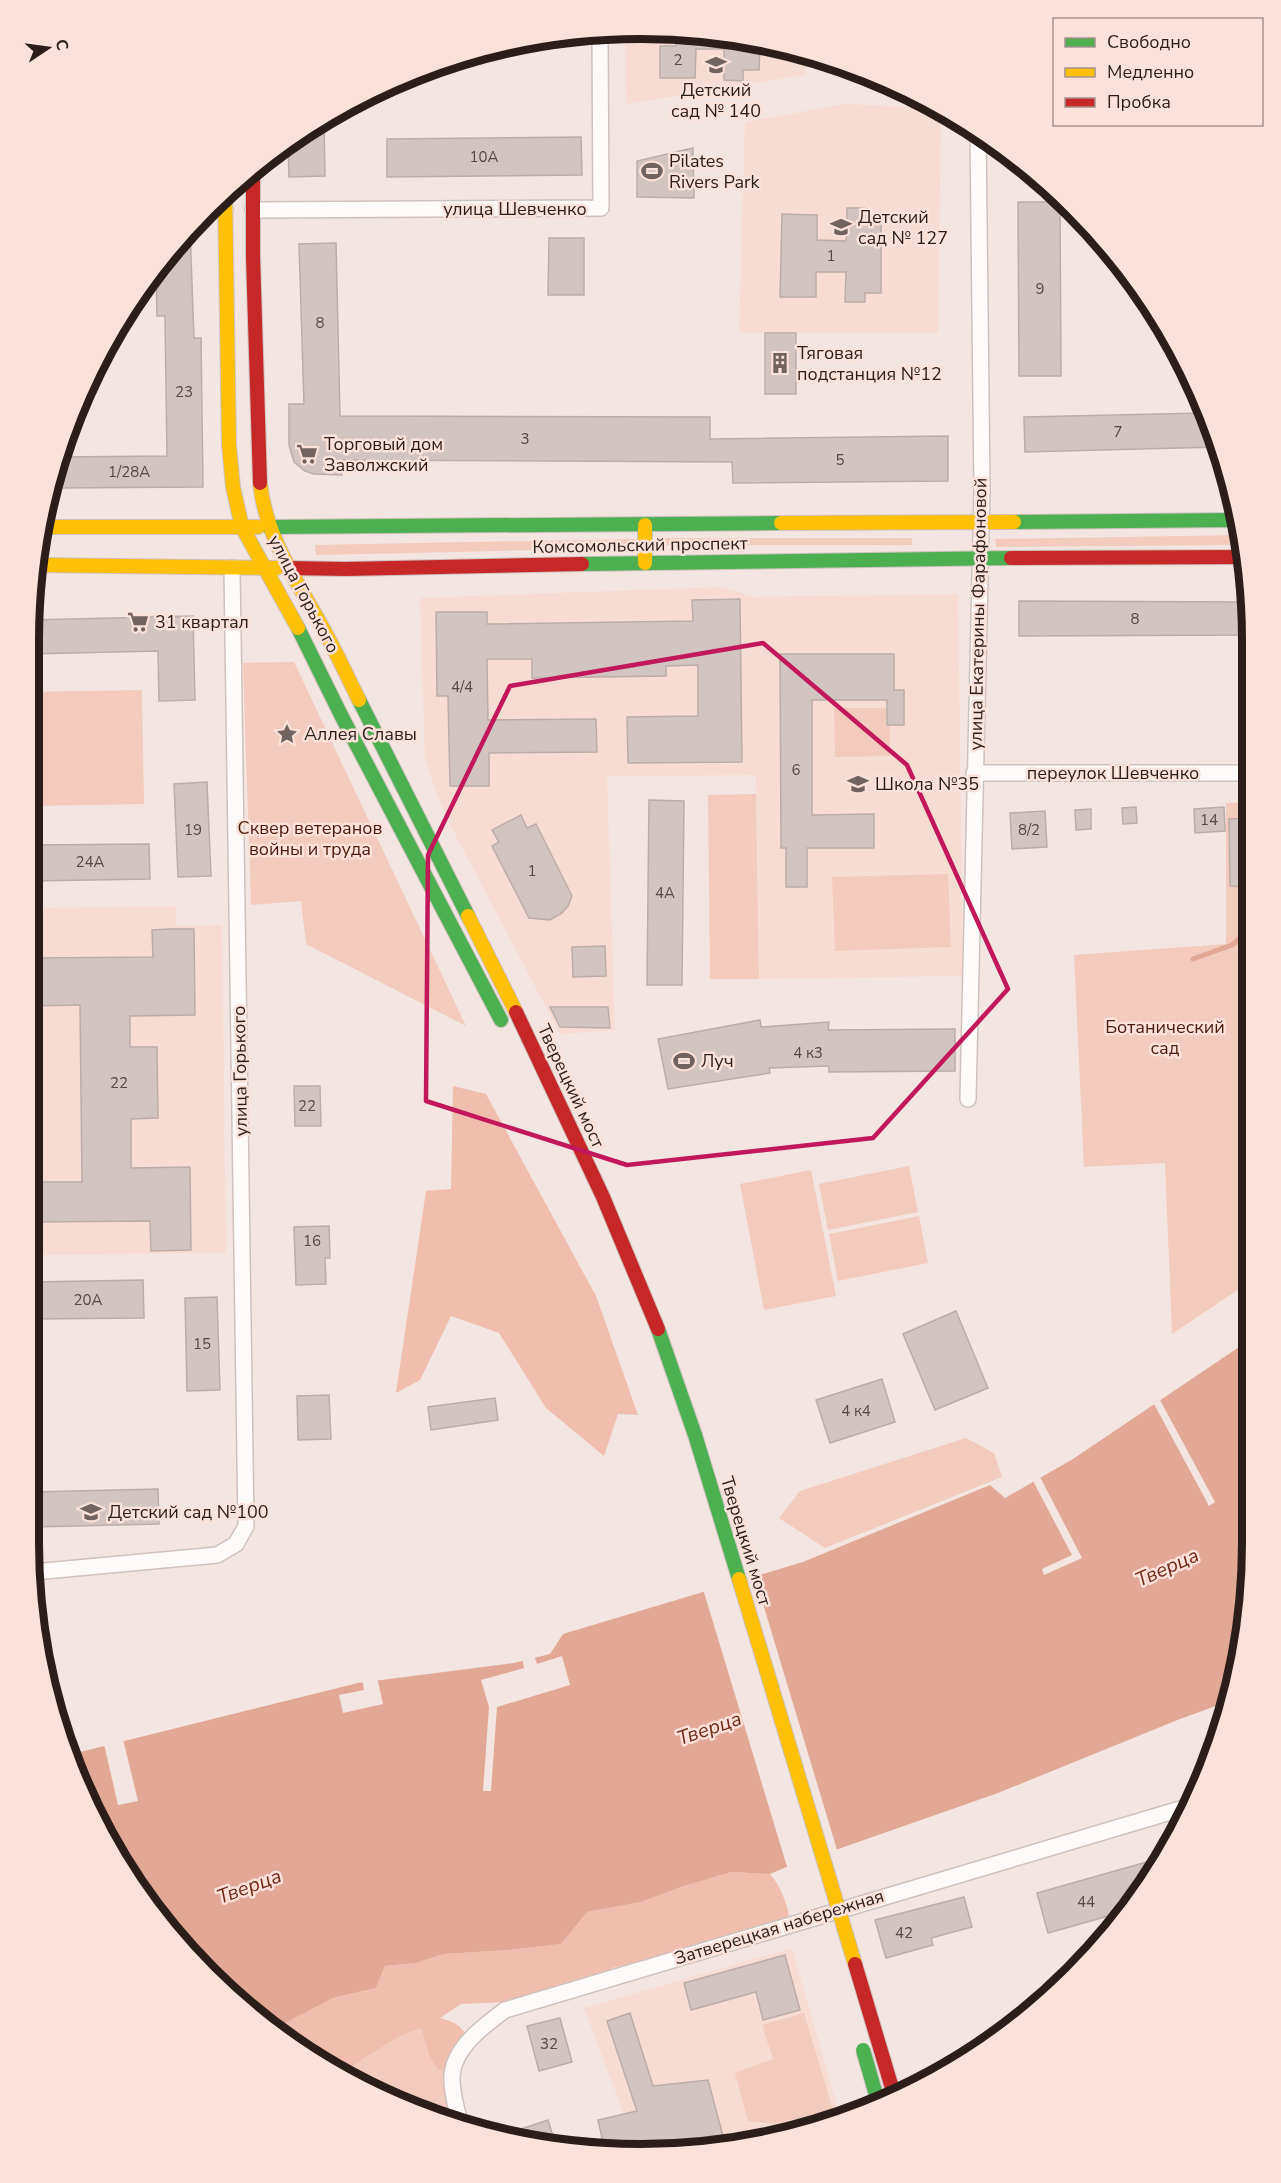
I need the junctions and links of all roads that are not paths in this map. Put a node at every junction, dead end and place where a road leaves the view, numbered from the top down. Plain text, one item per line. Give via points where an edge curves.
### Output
1 (600, 40) edge
2 (978, 142) edge
3 (253, 180) edge
4 (225, 206) edge
5 (220, 210) edge
6 (225, 210) junction
7 (253, 210) junction
8 (1229, 520) edge
9 (981, 523) junction
10 (645, 525) junction
11 (50, 527) edge
12 (242, 527) junction
13 (269, 527) junction
14 (1236, 557) edge
15 (981, 558) junction
16 (645, 563) junction
17 (44, 566) edge
18 (232, 568) junction
19 (266, 568) junction
20 (288, 568) junction
21 (974, 773) junction
22 (1242, 773) edge
23 (516, 1012) joint
24 (504, 1025) dead end
25 (968, 1099) dead end
26 (40, 1571) edge
27 (1180, 1809) edge
28 (818, 1899) dead end
29 (828, 1933) dead end
30 (859, 2036) dead end
31 (892, 2089) edge
32 (876, 2096) edge
33 (459, 2116) edge

1 - 7 street, улица Шевченко via 601,208
2 - 9 street, улица Екатерины Фарафоновой
3 - 7 main road, улица Горького
4 - 6 main road, улица Горького
5 - 6 street
6 - 12 main road, улица Горького via 230,445 233,487
7 - 13 main road, улица Горького via 260,486
8 - 9 main road, Комсомольский проспект
9 - 10 main road, Комсомольский проспект
9 - 15 street, улица Екатерины Фарафоновой
10 - 13 main road, Комсомольский проспект
10 - 16 main road
11 - 12 main road, Комсомольский проспект
12 - 13 main road, Комсомольский проспект
12 - 19 main road, улица Горького
13 - 20 main road, улица Горького
14 - 15 main road, Комсомольский проспект
15 - 16 main road, Комсомольский проспект
15 - 21 street, улица Екатерины Фарафоновой
16 - 20 main road, Комсомольский проспект
17 - 18 main road, Комсомольский проспект
18 - 19 main road, Комсомольский проспект
18 - 26 street, улица Горького via 247,1515 244,1531 236,1544 212,1556
19 - 20 main road, Комсомольский проспект
19 - 24 main road, улица Горького
20 - 23 main road, улица Горького via 322,626
21 - 22 street, переулок Шевченко
21 - 25 street, улица Екатерины Фарафоновой
23 - 31 main road, Тверецкий мост, bridge via 611,1215 673,1369
27 - 33 street, Затверецкая набережная via 505,2010 457,2054 452,2075
28 - 29 main road
30 - 32 main road, bridge

